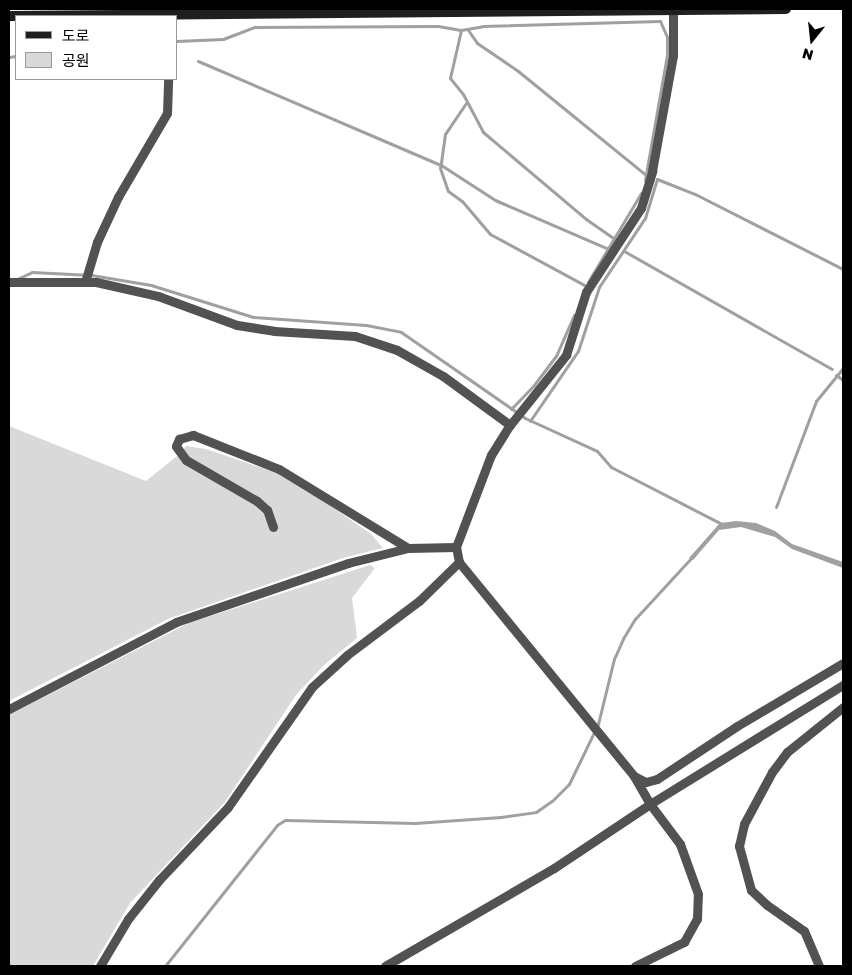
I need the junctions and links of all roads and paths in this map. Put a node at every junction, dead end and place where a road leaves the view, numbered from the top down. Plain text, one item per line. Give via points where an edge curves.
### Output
1 (786, 9) edge
2 (673, 10) edge
3 (299, 11) edge
4 (165, 13) edge
5 (61, 15) edge
6 (168, 80) edge
7 (86, 277) junction
8 (9, 282) edge
9 (513, 422) junction
10 (273, 527) dead end
11 (456, 547) junction
12 (408, 548) junction
13 (459, 562) junction
14 (843, 663) edge
15 (843, 685) edge
16 (843, 707) edge
17 (9, 709) edge
18 (634, 776) junction
19 (650, 804) junction
20 (100, 966) edge
21 (385, 966) edge
22 (636, 966) edge
23 (819, 966) edge

1 - 2 street
2 - 3 street
2 - 9 street via 673,55 652,171 641,208 586,292 566,355
3 - 4 street
4 - 5 street
6 - 7 street via 167,113 118,197
7 - 8 street
7 - 9 street via 158,296 238,325 274,331 355,336 397,350
9 - 11 street via 491,454
10 - 12 street via 267,510 257,501 186,460 176,446 179,439 193,434 279,469
11 - 12 street
11 - 13 street
12 - 17 street via 348,563 176,622
13 - 18 street
13 - 20 street via 419,601 317,682 228,807 139,905
14 - 18 street via 737,726 657,779 646,782
15 - 19 street
16 - 23 street via 799,741 772,772 744,824 739,846 751,890 767,906 804,931
18 - 19 street
19 - 21 street via 554,868
19 - 22 street via 680,844 698,894 699,909 693,930 684,942

